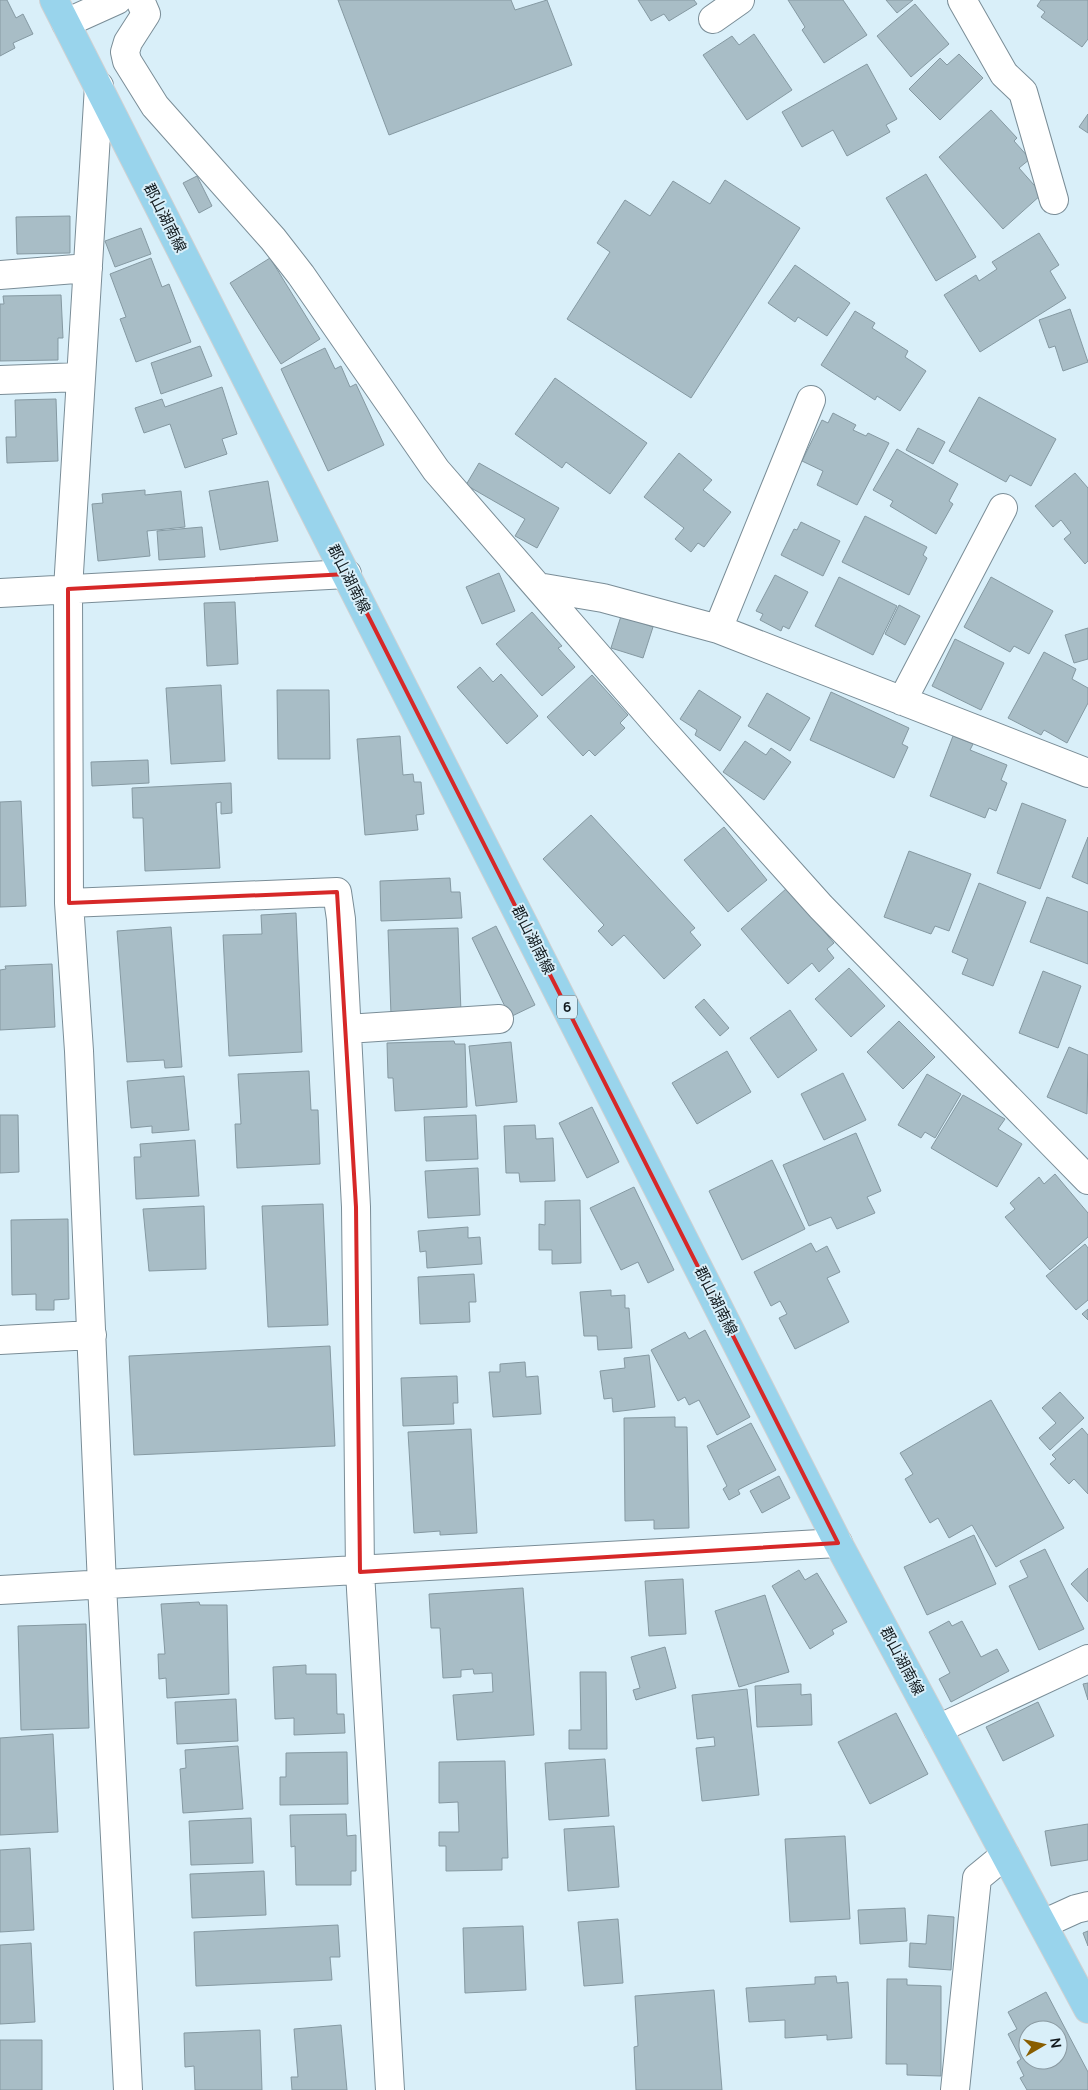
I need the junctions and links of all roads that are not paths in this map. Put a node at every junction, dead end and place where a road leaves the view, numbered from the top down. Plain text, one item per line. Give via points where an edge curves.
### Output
1 (117, 0) edge
2 (140, 0) edge
3 (740, 0) edge
4 (962, 0) edge
5 (60, 11) edge
6 (713, 19) dead end
7 (99, 86) junction
8 (1054, 200) dead end
9 (88, 268) junction
10 (0, 275) edge
11 (81, 376) junction
12 (0, 380) edge
13 (811, 400) dead end
14 (1003, 508) dead end
15 (347, 574) junction
16 (538, 587) junction
17 (68, 589) junction
18 (0, 593) edge
19 (718, 629) junction
20 (902, 701) junction
21 (1088, 773) edge
22 (69, 903) junction
23 (499, 1019) dead end
24 (347, 1029) junction
25 (1088, 1180) edge
26 (92, 1335) junction
27 (0, 1340) edge
28 (838, 1543) junction
29 (360, 1572) junction
30 (102, 1585) junction
31 (0, 1590) edge
32 (1088, 1659) edge
33 (938, 1729) junction
34 (1005, 1855) junction
35 (1088, 1906) edge
36 (1043, 1924) junction
37 (1088, 2009) edge
38 (128, 2090) edge
39 (390, 2090) edge
40 (955, 2090) edge

1 - 5 street
2 - 16 street via 146,14 125,52 127,61 155,106 274,239 436,470
3 - 6 street
4 - 8 street via 1004,74 1023,92
5 - 7 main road, 郡山湖南線 / 6
7 - 9 street
7 - 15 main road, 郡山湖南線 / 6
9 - 10 street
9 - 11 street
11 - 12 street
11 - 17 street
13 - 19 street
14 - 20 street
15 - 17 street
15 - 28 main road, 郡山湖南線 / 6
16 - 19 street via 603,598
16 - 25 street via 822,907
17 - 18 street
17 - 22 street
19 - 20 street
20 - 21 street
22 - 24 street via 337,892 342,920
22 - 26 street
23 - 24 street
24 - 29 street via 356,1207
26 - 27 street
26 - 30 street
28 - 29 street
28 - 33 main road, 郡山湖南線 / 6
29 - 30 street
29 - 39 street
30 - 31 street
30 - 38 street
32 - 33 street
33 - 34 main road, 郡山湖南線 / 6
34 - 36 main road, 郡山湖南線 / 6
34 - 40 street via 977,1878
35 - 36 street
36 - 37 main road, 郡山湖南線 / 6

